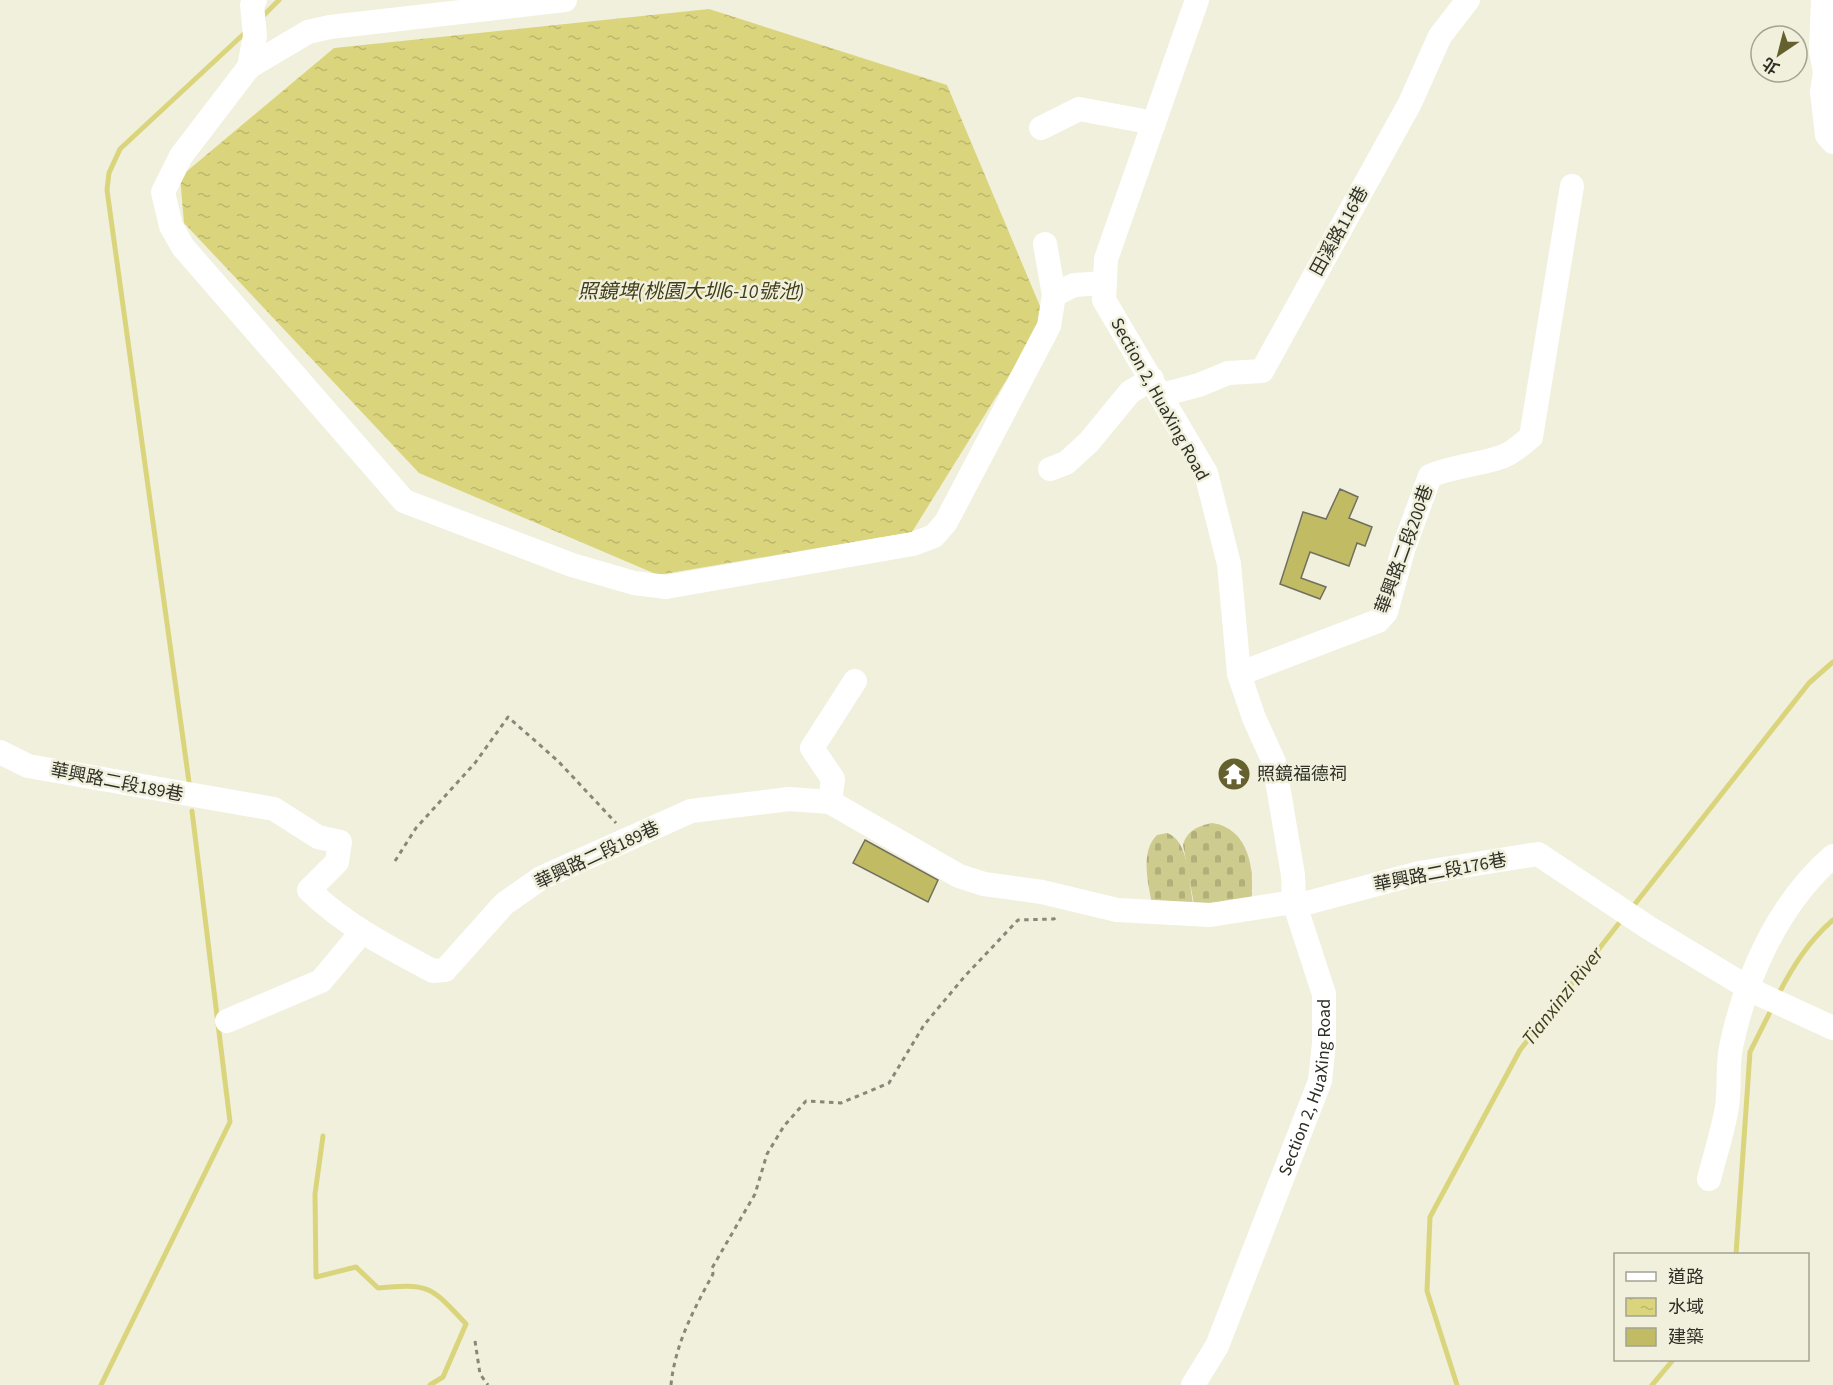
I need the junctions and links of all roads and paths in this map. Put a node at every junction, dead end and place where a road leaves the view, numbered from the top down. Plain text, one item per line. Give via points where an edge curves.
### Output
1 (255, 0) edge
2 (565, 0) edge
3 (1197, 0) edge
4 (1468, 0) edge
5 (1823, 0) edge
6 (249, 67) junction
7 (1154, 123) junction
8 (1041, 128) dead end
9 (1833, 142) edge
10 (1572, 186) dead end
11 (1045, 244) dead end
12 (1105, 283) junction
13 (1054, 295) junction
14 (1156, 387) junction
15 (1050, 469) dead end
16 (1239, 674) junction
17 (855, 681) dead end
18 (0, 752) edge
19 (830, 802) junction
20 (632, 840) junction
21 (1833, 856) edge
22 (395, 861) dead end
23 (1073, 900) junction
24 (1294, 902) junction
25 (361, 933) junction
26 (1766, 996) junction
27 (227, 1021) dead end
28 (1833, 1028) edge
29 (1709, 1179) dead end
30 (475, 1341) dead end
31 (488, 1385) edge
32 (671, 1385) edge
33 (1193, 1385) edge

1 - 6 street via 255,36
2 - 6 street via 319,29
3 - 7 street, Section 2, HuaXing Road
4 - 14 street, 田溪路116巷 via 1440,36 1410,103 1262,372 1228,373 1199,385
5 - 9 street via 1822,92 1827,135
6 - 13 street via 181,156 163,192 171,226 183,247 404,501 572,565 633,583 666,587 913,544 934,536 946,522 1049,326
7 - 8 street via 1079,109
7 - 12 street, Section 2, HuaXing Road via 1106,259
10 - 16 street, 華興路二段200巷 via 1531,437 1506,455 1430,476 1386,612 1378,621
11 - 13 street
12 - 13 street via 1074,285
12 - 14 street, Section 2, HuaXing Road via 1104,300
14 - 15 street via 1130,392 1089,442 1066,463
14 - 16 street, Section 2, HuaXing Road via 1206,473 1229,564
16 - 24 street, Section 2, HuaXing Road via 1274,762
17 - 19 street via 812,748 833,779
18 - 25 street, 華興路二段189巷 via 28,766 274,810 318,837 340,842 337,862 309,890
19 - 20 street, 華興路二段189巷 via 789,799 690,812
19 - 23 street, 華興路二段189巷 via 959,876
20 - 22 path via 558,761 508,717 475,763 416,828
20 - 25 street, 華興路二段189巷 via 541,878 504,904 445,970 433,971
21 - 26 street via 1809,877 1779,917
23 - 24 street, 華興路二段189巷 via 1117,910 1210,915
23 - 32 path via 1054,919 1018,920 924,1025 889,1083 841,1102 806,1101 784,1126 767,1154 755,1194 712,1268 713,1274 688,1321 672,1366
24 - 26 street, 華興路二段176巷 via 1303,904 1419,873 1538,854 1649,928
24 - 33 street, Section 2, HuaXing Road via 1324,994 1320,1081 1217,1346
25 - 27 street via 321,981
26 - 28 street, 華興路二段176巷
26 - 29 street via 1730,1049 1727,1107
30 - 31 path via 480,1374

